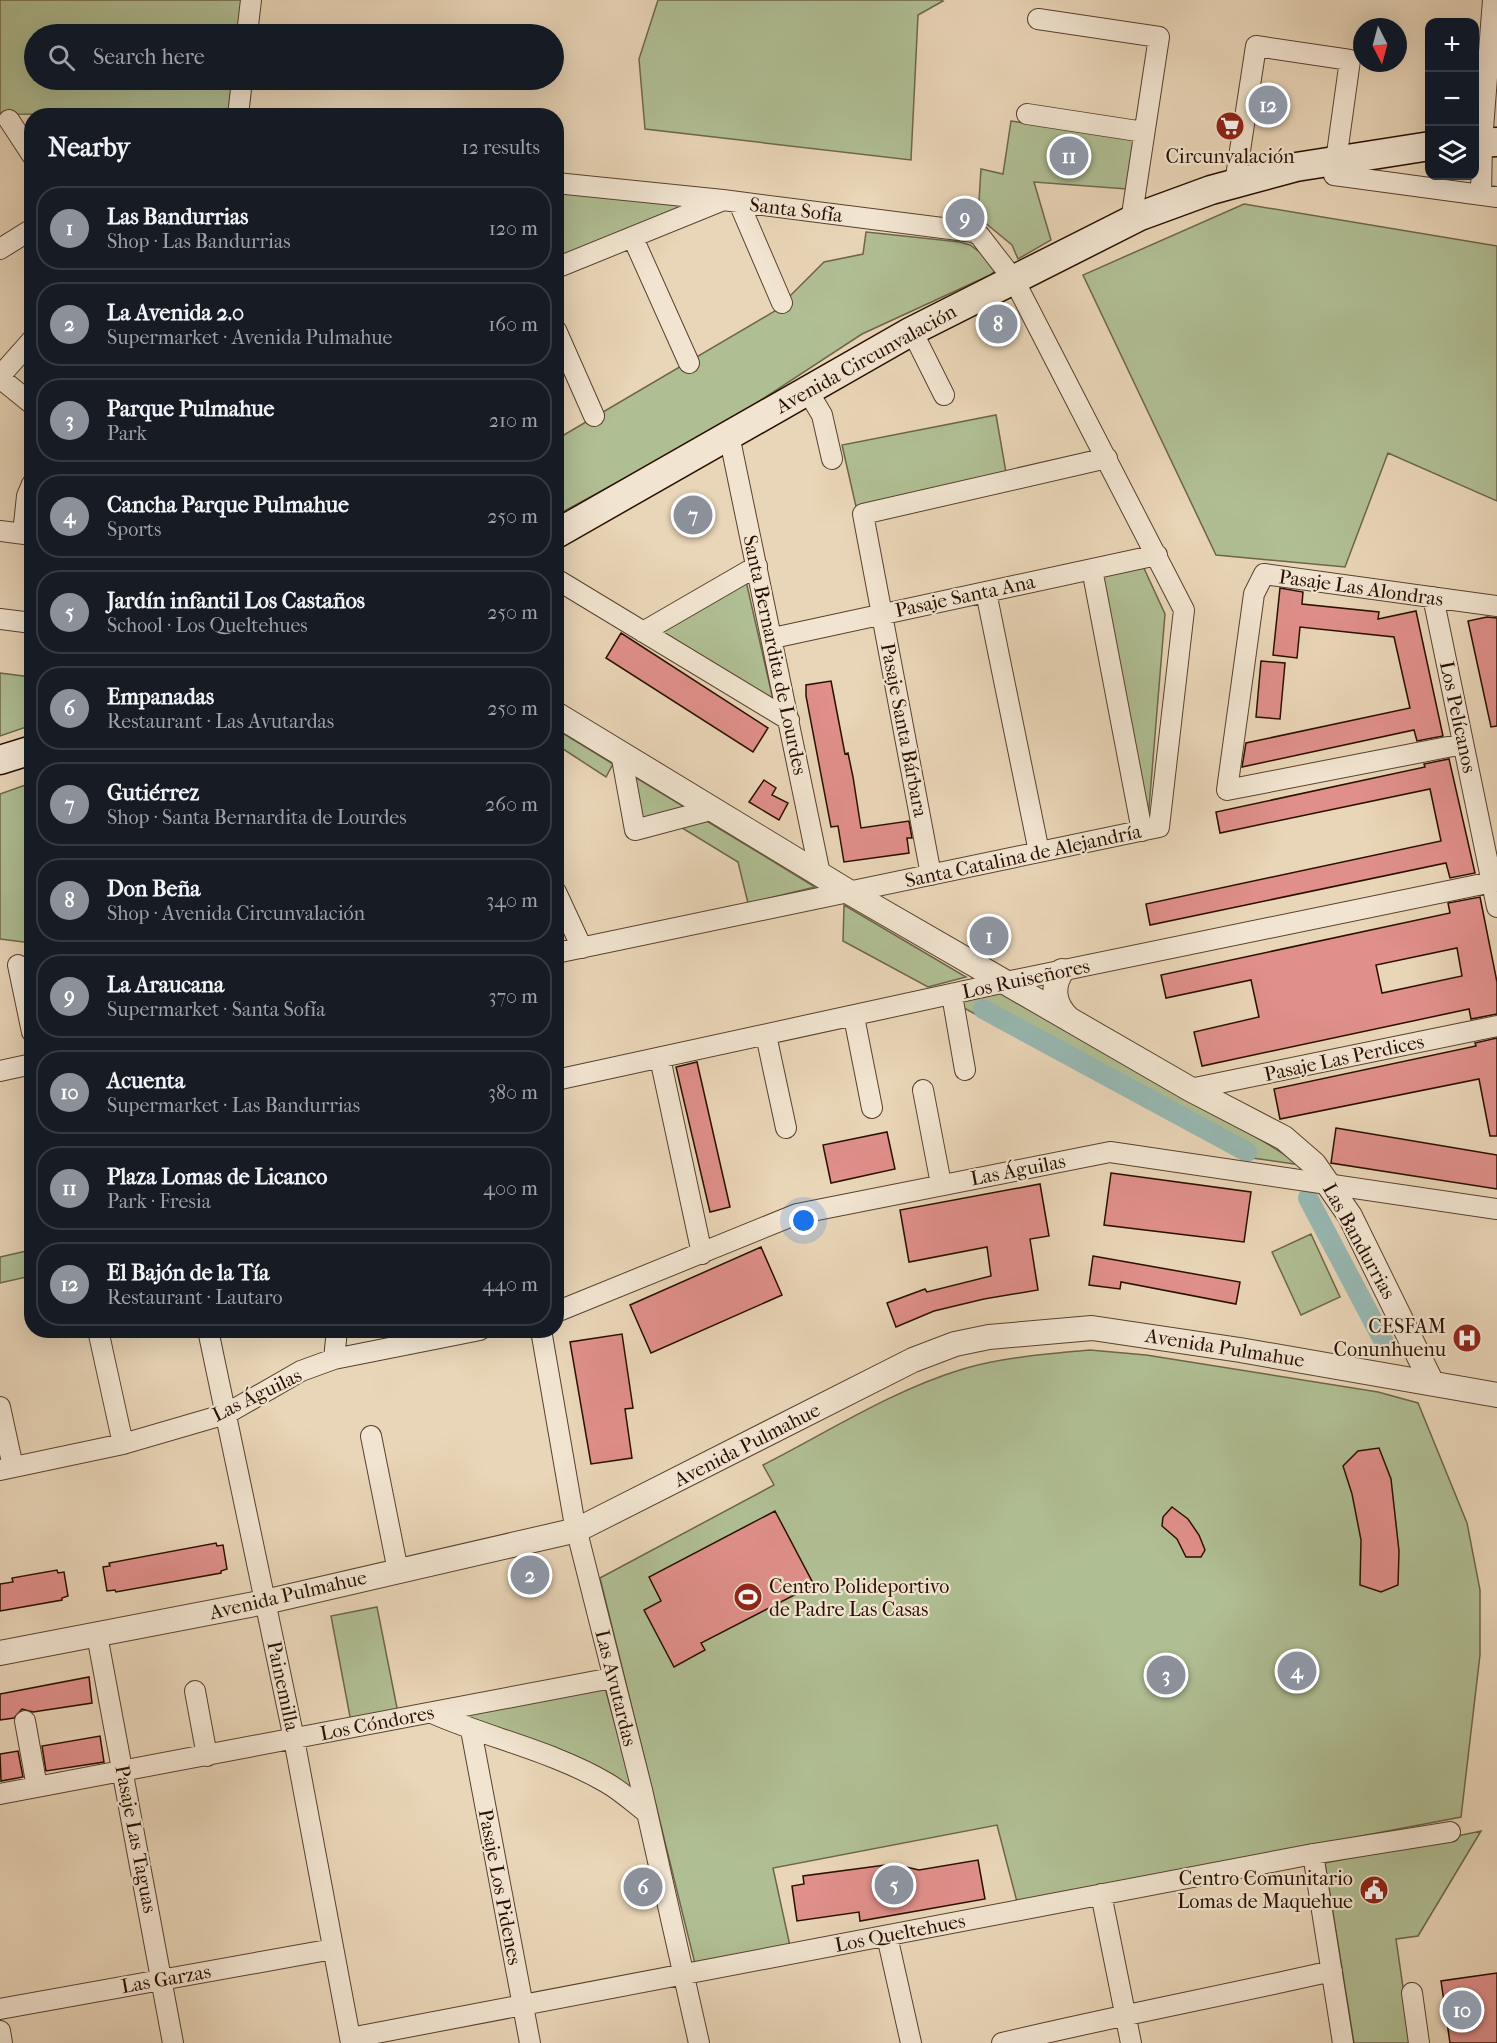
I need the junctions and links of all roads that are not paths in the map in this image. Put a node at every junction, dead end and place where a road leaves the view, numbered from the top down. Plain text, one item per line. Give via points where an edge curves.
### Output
1 (251, 0) edge
2 (1493, 0) edge
3 (1038, 19) dead end
4 (248, 24) edge
5 (241, 90) edge
6 (239, 108) edge
7 (1027, 114) dead end
8 (5, 121) edge
9 (24, 122) edge
10 (1144, 132) junction
11 (1485, 142) edge
12 (24, 145) edge
13 (1425, 147) edge
14 (1335, 168) junction
15 (1235, 183) junction
16 (564, 184) edge
17 (1489, 196) edge
18 (731, 202) junction
19 (1131, 221) junction
20 (24, 234) edge
21 (633, 238) junction
22 (0, 249) edge
23 (564, 265) edge
24 (1014, 280) junction
25 (782, 303) dead end
26 (912, 331) junction
27 (564, 348) edge
28 (24, 349) edge
29 (689, 363) dead end
30 (0, 377) edge
31 (807, 390) junction
32 (944, 395) dead end
33 (24, 397) edge
34 (594, 417) dead end
35 (729, 435) junction
36 (1107, 458) junction
37 (832, 459) dead end
38 (564, 529) edge
39 (0, 531) edge
40 (24, 535) edge
41 (1157, 555) junction
42 (757, 566) junction
43 (1092, 569) junction
44 (564, 584) edge
45 (986, 592) junction
46 (1433, 597) junction
47 (1497, 606) edge
48 (882, 614) junction
49 (0, 619) edge
50 (24, 622) edge
51 (643, 632) junction
52 (772, 638) junction
53 (564, 719) edge
54 (789, 720) junction
55 (1463, 744) junction
56 (24, 752) edge
57 (621, 753) junction
58 (0, 760) edge
59 (714, 809) junction
60 (1142, 831) junction
61 (1039, 852) junction
62 (820, 874) junction
63 (932, 875) junction
64 (1494, 881) edge
65 (849, 892) junction
66 (1497, 907) edge
67 (564, 909) edge
68 (582, 948) junction
69 (564, 951) edge
70 (18, 965) dead end
71 (1062, 971) junction
72 (1006, 982) junction
73 (24, 994) edge
74 (951, 995) junction
75 (854, 1017) junction
76 (1068, 1018) junction
77 (1497, 1026) edge
78 (766, 1035) junction
79 (660, 1058) junction
80 (24, 1066) edge
81 (965, 1070) dead end
82 (0, 1071) edge
83 (564, 1078) edge
84 (1190, 1089) junction
85 (923, 1090) dead end
86 (872, 1108) dead end
87 (786, 1128) dead end
88 (1329, 1182) junction
89 (941, 1184) junction
90 (1497, 1209) edge
91 (702, 1254) junction
92 (564, 1309) edge
93 (100, 1338) edge
94 (210, 1338) edge
95 (219, 1338) edge
96 (336, 1338) edge
97 (440, 1338) edge
98 (542, 1338) edge
99 (334, 1359) junction
100 (215, 1362) junction
101 (1432, 1383) junction
102 (1497, 1395) edge
103 (0, 1407) edge
104 (226, 1414) junction
105 (371, 1436) dead end
106 (123, 1444) junction
107 (7, 1468) edge
108 (577, 1530) junction
109 (398, 1571) junction
110 (265, 1602) junction
111 (97, 1635) junction
112 (0, 1653) edge
113 (612, 1677) junction
114 (195, 1691) dead end
115 (432, 1713) junction
116 (25, 1721) dead end
117 (471, 1730) junction
118 (294, 1739) junction
119 (207, 1756) junction
120 (123, 1772) junction
121 (37, 1788) junction
122 (0, 1794) edge
123 (647, 1813) junction
124 (1450, 1832) dead end
125 (1313, 1854) junction
126 (1101, 1894) junction
127 (887, 1936) junction
128 (333, 1949) junction
129 (1332, 1971) junction
130 (683, 1976) junction
131 (163, 1980) junction
132 (1412, 1993) dead end
133 (523, 2006) junction
134 (0, 2009) edge
135 (1125, 2016) junction
136 (0, 2031) edge
137 (350, 2041) edge
138 (2, 2043) edge
139 (174, 2043) edge
140 (530, 2043) edge
141 (699, 2043) edge
142 (911, 2043) edge
143 (1002, 2043) edge
144 (1131, 2043) edge
145 (1343, 2043) edge
146 (1419, 2043) edge

1 - 4 street
2 - 11 street
3 - 10 street via 1159,37
5 - 6 street
7 - 10 street
8 - 9 street
8 - 12 street
10 - 19 street
11 - 17 street
13 - 14 main road, Avenida Circunvalación
14 - 15 main road, Avenida Circunvalación via 1296,167
14 - 15 street via 1350,60 1256,46
14 - 17 street
15 - 19 main road, Avenida Circunvalación
16 - 18 street, Santa Sofía
18 - 21 street
18 - 24 street, Santa Sofía via 974,232
18 - 25 street
19 - 24 main road, Avenida Circunvalación
20 - 22 street
21 - 23 street
21 - 29 street
24 - 26 main road, Avenida Circunvalación
24 - 36 street, Santa Catalina de Alejandría
26 - 31 main road, Avenida Circunvalación
26 - 32 street
27 - 34 street
28 - 30 street
30 - 33 street
31 - 35 main road, Avenida Circunvalación
31 - 37 street via 822,415
35 - 38 main road, Avenida Circunvalación
35 - 42 street, Santa Bernardita de Lourdes
36 - 41 street, Santa Catalina de Alejandría
36 - 48 street, Pasaje Santa Bárbara via 863,513
39 - 40 street
41 - 43 street, Pasaje Santa Ana
41 - 60 street, Santa Catalina de Alejandría via 1184,610 1159,827
42 - 51 street
42 - 52 street, Santa Bernardita de Lourdes
43 - 45 street, Pasaje Santa Ana
43 - 60 street
44 - 51 street
45 - 48 street, Pasaje Santa Ana
45 - 61 street
46 - 47 street, Pasaje Las Alondras
46 - 55 street, Los Pelícanos
46 - 55 street, Pasaje Las Alondras via 1264,574 1254,594 1227,790
48 - 52 street, Pasaje Santa Ana
48 - 63 street, Pasaje Santa Bárbara
49 - 50 street
51 - 54 street
52 - 54 street, Santa Bernardita de Lourdes
53 - 57 street, Las Bandurrias
54 - 62 street, Santa Bernardita de Lourdes
55 - 64 street, Los Pelícanos
56 - 58 main road
57 - 59 street, Las Bandurrias
57 - 59 street via 635,830
59 - 62 street, Las Bandurrias
60 - 61 street, Santa Catalina de Alejandría
61 - 63 street, Santa Catalina de Alejandría
62 - 65 street, Las Bandurrias
63 - 65 street, Santa Catalina de Alejandría
64 - 66 street, Los Pelícanos
64 - 71 street, Los Ruiseñores
65 - 68 street, Santa Catalina de Alejandría
65 - 72 street, Las Bandurrias
67 - 68 street
68 - 69 street, Santa Catalina de Alejandría
70 - 73 street
71 - 72 street, Los Ruiseñores
71 - 76 street via 1056,983 1056,998
72 - 74 street, Los Ruiseñores
72 - 76 street, Las Bandurrias
74 - 75 street, Los Ruiseñores
74 - 81 street
75 - 78 street, Los Ruiseñores
75 - 86 street
76 - 84 street, Las Bandurrias
77 - 84 street, Pasaje Las Perdices
78 - 79 street, Los Ruiseñores
78 - 87 street
79 - 83 street, Los Ruiseñores
79 - 91 street
80 - 82 street
84 - 88 street, Las Bandurrias via 1284,1138
85 - 89 street
88 - 89 street, Las Águilas via 1110,1152
88 - 90 street, Las Águilas
88 - 101 street, Las Bandurrias via 1369,1251
89 - 91 street, Las Águilas via 797,1214
91 - 92 street, Las Águilas
93 - 106 street
94 - 100 street, Painemilla
95 - 100 street
96 - 99 street
97 - 99 street, Las Águilas
98 - 108 street, Las Avutardas
99 - 104 street, Las Águilas via 301,1371
100 - 104 street, Painemilla
101 - 102 street, Avenida Pulmahue
101 - 108 street, Avenida Pulmahue via 1092,1328 981,1339 913,1360
103 - 107 street
104 - 106 street, Las Águilas
104 - 110 street, Painemilla
105 - 109 street
106 - 107 street, Las Águilas
108 - 109 street, Avenida Pulmahue
108 - 113 street, Las Avutardas
109 - 110 street, Avenida Pulmahue
110 - 111 street, Avenida Pulmahue
110 - 118 street, Painemilla
111 - 112 street, Avenida Pulmahue
111 - 120 street, Pasaje Las Taguas
113 - 115 street, Los Cóndores
113 - 123 street, Las Avutardas
114 - 119 street
115 - 117 street
115 - 118 street, Los Cóndores
116 - 121 street
117 - 123 street via 607,1783
117 - 133 street, Pasaje Los Pidenes
118 - 119 street, Los Cóndores
118 - 128 street, Painemilla
119 - 120 street, Los Cóndores
120 - 121 street, Los Cóndores
120 - 131 street, Pasaje Las Taguas
121 - 122 street, Los Cóndores
123 - 130 street, Las Avutardas
124 - 125 street, Los Queltehues
125 - 126 street, Los Queltehues
125 - 129 street
126 - 127 street, Los Queltehues
126 - 135 street
127 - 130 street, Los Queltehues
127 - 142 street
128 - 131 street, Las Garzas
128 - 137 street, Painemilla
129 - 135 street
129 - 145 street
130 - 133 street, Los Queltehues
130 - 141 street, Las Avutardas
131 - 134 street, Las Garzas
131 - 139 street, Pasaje Las Taguas
132 - 146 street
133 - 137 street, Los Queltehues
133 - 140 street, Pasaje Los Pidenes
135 - 143 street
135 - 144 street
136 - 138 street

